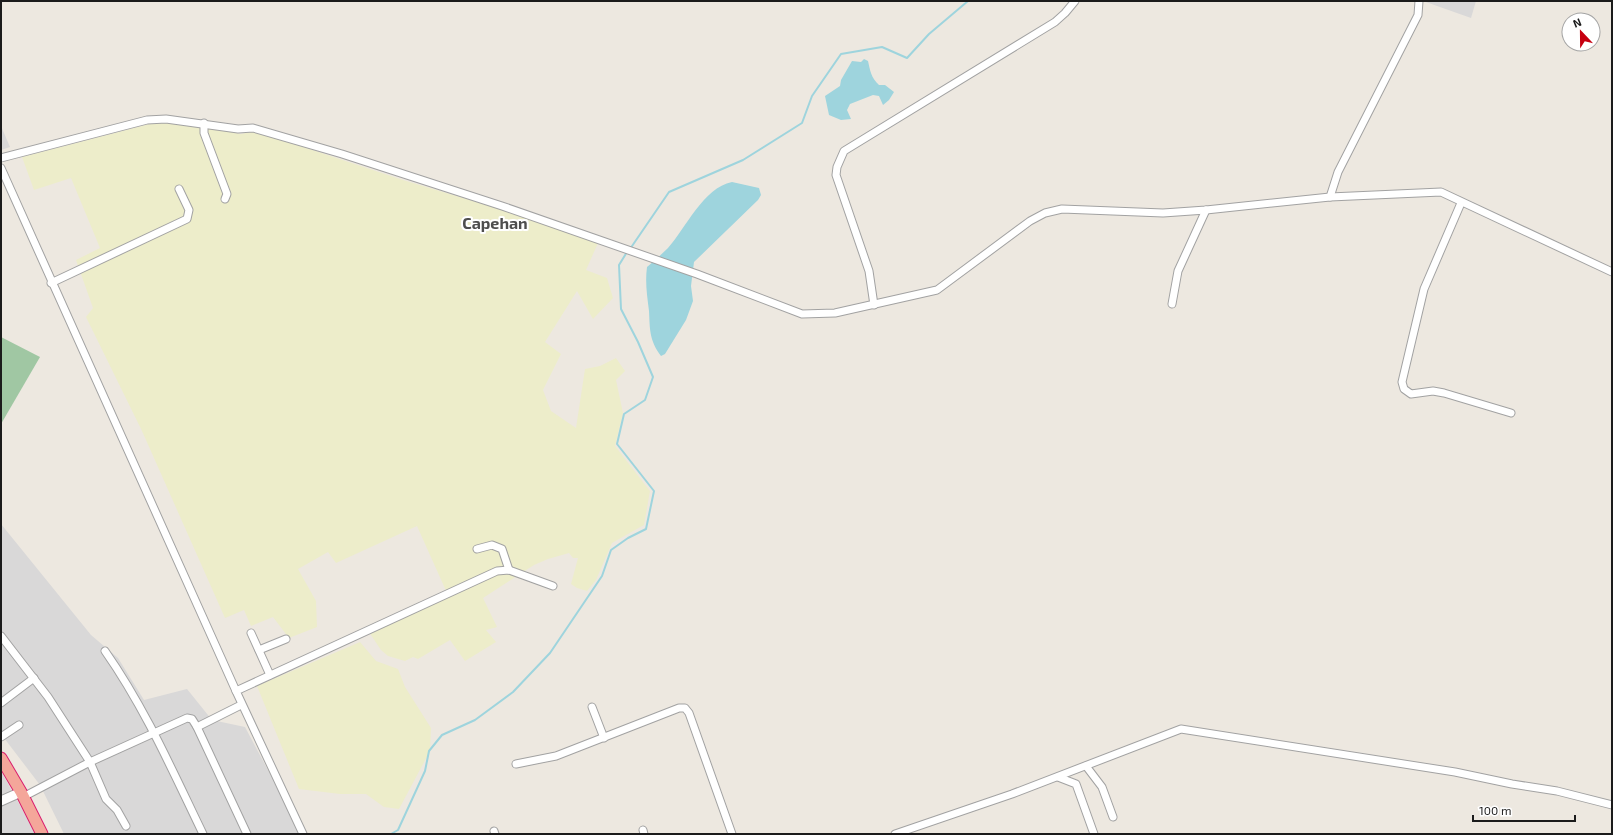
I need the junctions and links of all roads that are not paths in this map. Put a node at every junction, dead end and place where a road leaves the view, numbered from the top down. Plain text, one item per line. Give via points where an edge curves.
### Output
1 (1075, 1) edge
2 (1419, 1) edge
3 (204, 123) junction
4 (1, 158) edge
5 (1, 168) edge
6 (179, 189) dead end
7 (1330, 197) junction
8 (225, 199) dead end
9 (1461, 202) junction
10 (1206, 210) junction
11 (1612, 272) edge
12 (51, 283) junction
13 (1172, 304) dead end
14 (874, 305) junction
15 (1511, 413) dead end
16 (477, 549) dead end
17 (509, 570) junction
18 (553, 586) dead end
19 (251, 633) dead end
20 (1, 636) edge
21 (286, 639) dead end
22 (259, 650) junction
23 (105, 651) dead end
24 (270, 676) junction
25 (34, 678) junction
26 (236, 692) junction
27 (1, 702) edge
28 (241, 705) junction
29 (592, 707) dead end
30 (19, 725) dead end
31 (197, 727) junction
32 (154, 732) junction
33 (1, 737) edge
34 (604, 738) junction
35 (1, 758) edge
36 (90, 762) junction
37 (516, 764) dead end
38 (1086, 766) junction
39 (1076, 769) junction
40 (1058, 777) junction
41 (1076, 784) junction
42 (22, 794) junction
43 (1, 802) edge
44 (1612, 805) edge
45 (1113, 817) dead end
46 (126, 826) dead end
47 (42, 834) edge
48 (203, 834) edge
49 (246, 834) edge
50 (302, 834) edge
51 (732, 834) edge
52 (895, 834) edge
53 (1094, 834) edge

1 - 14 street via 1055,22 844,151 836,175 869,271
2 - 7 street via 1418,15 1338,172
3 - 4 street via 147,120
3 - 8 street via 204,133 227,194
3 - 14 street via 238,129 253,128 342,154 502,206 697,274 802,314 835,314
5 - 12 street
6 - 12 street via 189,210 187,219
7 - 9 street via 1441,192
7 - 10 street
9 - 11 street
9 - 15 street via 1424,289 1402,377 1403,386 1411,394 1433,391 1444,393
10 - 13 street via 1178,270
10 - 14 street via 1154,213 1062,209 1045,213 1030,220 937,290
12 - 26 street
16 - 17 street via 492,545 502,549
17 - 18 street
17 - 24 street via 497,571
19 - 22 street
20 - 25 street
21 - 22 street
22 - 24 street
23 - 32 street
24 - 26 street
25 - 27 street
25 - 36 street
26 - 28 street
28 - 31 street
28 - 50 street via 276,774
29 - 34 street
30 - 33 street
31 - 32 street via 189,718
31 - 49 street
32 - 36 street
32 - 48 street
34 - 37 street via 556,756
34 - 51 street via 679,708 685,708 689,713
35 - 42 highway
36 - 42 street
36 - 46 street via 106,799 117,810
38 - 39 street
38 - 44 street via 1185,729 1455,772 1557,791
38 - 45 street via 1102,787
39 - 40 street
39 - 41 street
40 - 41 street
40 - 52 street
41 - 53 street
42 - 43 street
42 - 47 highway

